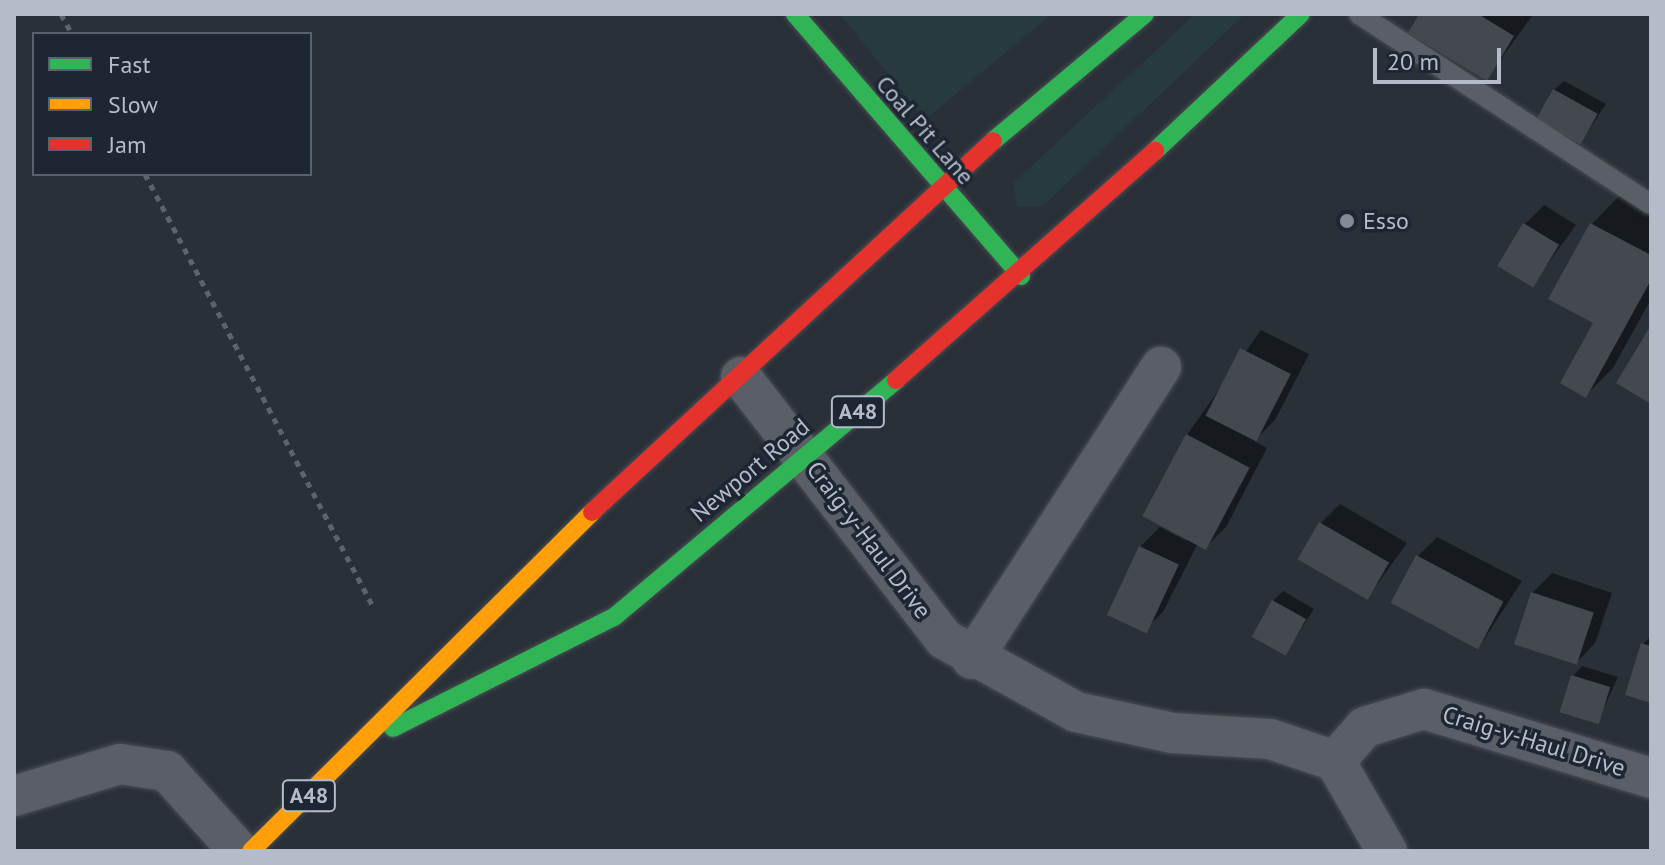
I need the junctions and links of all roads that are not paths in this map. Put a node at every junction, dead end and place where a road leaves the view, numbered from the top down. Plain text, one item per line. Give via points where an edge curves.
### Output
1 (795, 14) edge
2 (1145, 14) edge
3 (1301, 14) edge
4 (1359, 14) edge
5 (940, 185) junction
6 (1651, 204) edge
7 (1021, 276) junction
8 (1161, 367) dead end
9 (741, 377) junction
10 (805, 455) junction
11 (972, 659) junction
12 (367, 742) junction
13 (1335, 761) junction
14 (1651, 778) edge
15 (14, 796) edge
16 (239, 851) edge
17 (251, 851) edge
18 (1387, 851) edge

1 - 5 main road, Coal Pit Lane
2 - 5 main road, Newport Road / A48
3 - 7 main road, Newport Road / A48
4 - 6 lane
5 - 7 main road, Coal Pit Lane
5 - 9 main road, Newport Road / A48
7 - 10 main road, Newport Road / A48
8 - 11 street
9 - 10 street, Craig-y-Haul Drive
9 - 12 main road, Newport Road / A48 via 519,579
10 - 11 street, Craig-y-Haul Drive via 944,639
10 - 12 main road, Newport Road / A48 via 614,617
11 - 13 street, Craig-y-Haul Drive via 1076,712 1172,733 1270,739
12 - 17 main road, Newport Road / A48
13 - 14 street, Craig-y-Haul Drive via 1365,727 1424,709
13 - 18 street
15 - 16 street via 120,764 167,771

